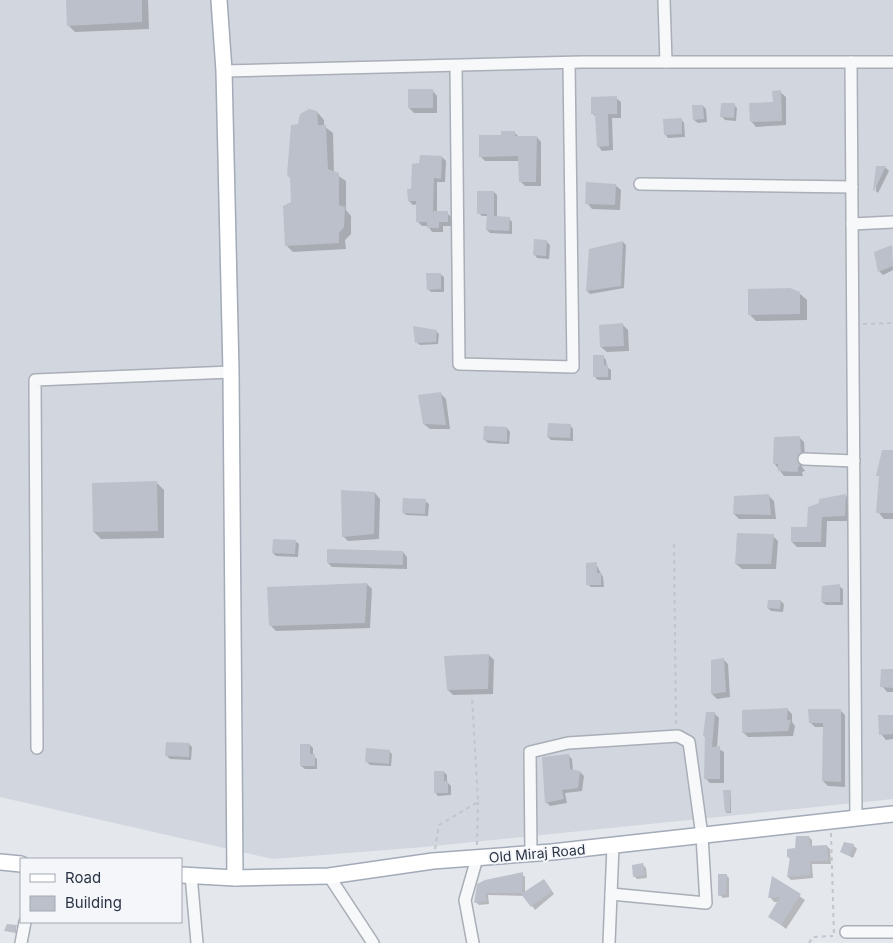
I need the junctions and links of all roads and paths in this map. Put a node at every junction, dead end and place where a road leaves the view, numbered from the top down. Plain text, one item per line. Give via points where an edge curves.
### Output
1 (220, 0) edge
2 (664, 0) edge
3 (666, 62) junction
4 (851, 62) junction
5 (893, 62) edge
6 (569, 63) junction
7 (456, 66) junction
8 (224, 72) junction
9 (640, 184) dead end
10 (852, 187) junction
11 (893, 222) edge
12 (852, 224) junction
13 (893, 323) edge
14 (853, 324) junction
15 (231, 372) junction
16 (804, 459) dead end
17 (854, 461) junction
18 (674, 544) dead end
19 (472, 696) dead end
20 (676, 732) dead end
21 (37, 748) dead end
22 (478, 802) junction
23 (893, 814) edge
24 (856, 818) junction
25 (830, 821) junction
26 (702, 836) junction
27 (613, 846) junction
28 (531, 854) junction
29 (476, 858) junction
30 (433, 861) junction
31 (0, 862) edge
32 (20, 864) edge
33 (186, 875) edge
34 (329, 876) junction
35 (235, 878) junction
36 (611, 894) junction
37 (25, 923) edge
38 (893, 932) edge
39 (840, 934) joint
40 (21, 943) edge
41 (197, 943) edge
42 (373, 943) edge
43 (473, 943) edge
44 (609, 943) edge

1 - 8 main road
2 - 3 street
3 - 4 street
3 - 6 street
4 - 5 street
4 - 10 street
6 - 7 street
6 - 7 street via 573,367 459,364
7 - 8 street
8 - 15 main road
9 - 10 street
10 - 12 street
11 - 12 street
12 - 14 street
13 - 14 path
14 - 17 street
15 - 21 street via 35,380
15 - 35 main road
16 - 17 street
17 - 24 street
18 - 20 path
19 - 22 path
22 - 29 path
22 - 30 path via 439,825
23 - 24 main road, Old Miraj Road
24 - 25 main road, Old Miraj Road
25 - 26 main road, Old Miraj Road
25 - 39 path
26 - 27 main road, Old Miraj Road
26 - 28 street via 689,742 678,736 568,743 530,752
26 - 36 street via 706,903
27 - 28 main road, Old Miraj Road
27 - 36 street
28 - 29 main road, Old Miraj Road
29 - 30 main road, Old Miraj Road
29 - 43 street via 465,900
30 - 34 main road, Old Miraj Road
31 - 32 main road
33 - 35 main road, Old Miraj Road
33 - 41 street
34 - 35 main road, Old Miraj Road
34 - 42 street
36 - 44 street
37 - 40 street
38 - 39 street

